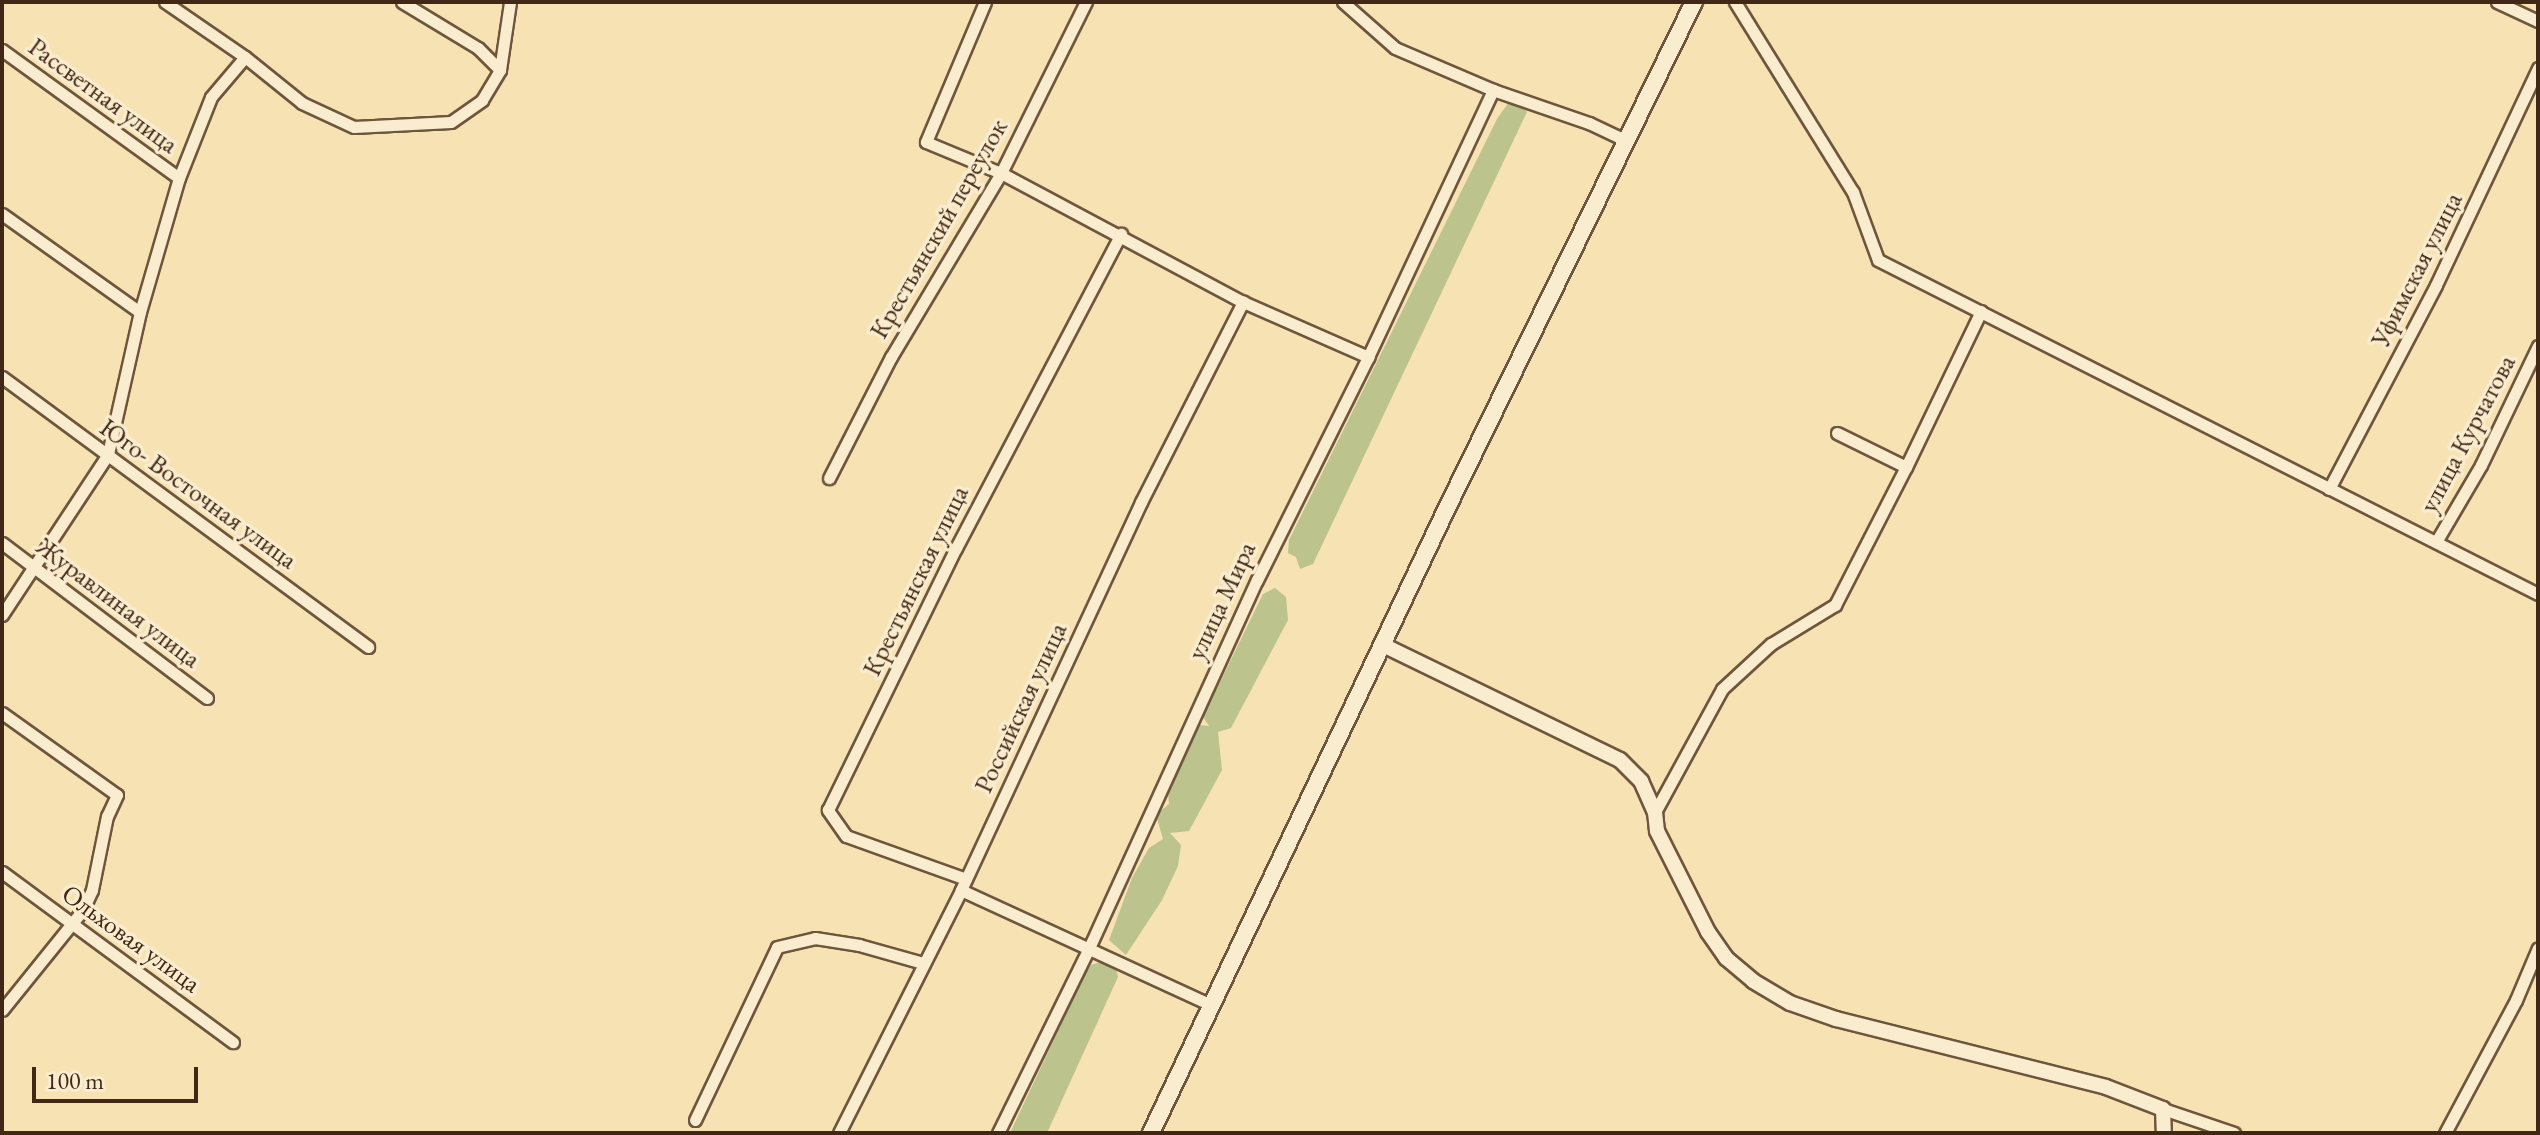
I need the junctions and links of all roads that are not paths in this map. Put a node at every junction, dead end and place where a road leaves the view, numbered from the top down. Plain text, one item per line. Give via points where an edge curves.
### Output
1 (165, 2) edge
2 (402, 2) edge
3 (510, 2) edge
4 (985, 2) edge
5 (1086, 2) edge
6 (1343, 2) edge
7 (1694, 2) edge
8 (1735, 2) edge
9 (2497, 2) edge
10 (2538, 21) edge
11 (2, 50) edge
12 (245, 57) junction
13 (2538, 68) edge
14 (500, 70) junction
15 (1493, 90) junction
16 (1627, 141) junction
17 (1001, 173) junction
18 (179, 178) junction
19 (2, 214) edge
20 (1121, 234) junction
21 (1243, 302) junction
22 (1981, 311) junction
23 (140, 312) junction
24 (2538, 346) edge
25 (1368, 357) junction
26 (2, 377) edge
27 (1837, 433) dead end
28 (108, 454) junction
29 (1906, 467) junction
30 (829, 478) dead end
31 (2329, 489) junction
32 (2436, 542) junction
33 (2, 543) edge
34 (34, 566) junction
35 (2538, 594) edge
36 (2, 615) edge
37 (1383, 645) junction
38 (368, 647) dead end
39 (207, 698) dead end
40 (2, 713) edge
41 (1655, 812) junction
42 (2, 872) edge
43 (964, 885) junction
44 (72, 924) junction
45 (1089, 948) junction
46 (2538, 948) edge
47 (923, 963) junction
48 (1213, 1006) junction
49 (2, 1010) edge
50 (233, 1042) dead end
51 (2163, 1109) junction
52 (695, 1120) dead end
53 (839, 1133) edge
54 (998, 1133) edge
55 (1151, 1133) edge
56 (2164, 1133) edge
57 (2234, 1133) edge
58 (2445, 1133) edge

1 - 12 street
2 - 14 street via 478,48
3 - 14 street
4 - 17 street via 926,142
5 - 17 street, Крестьянский переулок
6 - 15 street via 1395,48
7 - 16 main road
8 - 22 street via 1853,192 1878,260
9 - 10 street
11 - 18 street, Рассветная улица
12 - 14 street via 302,103 354,127 451,122 482,100
12 - 18 street via 211,97
13 - 31 street, Уфимская улица via 2436,285
15 - 16 street
15 - 25 street, улица Мира
16 - 37 main road
17 - 20 street
17 - 30 street, Крестьянский переулок via 891,357
18 - 23 street
19 - 23 street
20 - 21 street
20 - 43 street, Крестьянская улица via 956,548 828,810 846,836
21 - 25 street
21 - 43 street, Российская улица via 1141,502
22 - 29 street
22 - 31 street
23 - 28 street
24 - 32 street, улица Курчатова via 2481,465
25 - 45 street, улица Мира via 1257,580
26 - 28 street, Юго- Восточная улица
27 - 29 street
28 - 34 street
28 - 38 street, Юго- Восточная улица
29 - 41 street via 1835,605 1771,644 1722,689
31 - 32 street
32 - 35 street
33 - 34 street, Журавлиная улица
34 - 36 street
34 - 39 street, Журавлиная улица
37 - 41 street via 1620,760 1641,781
37 - 48 main road
40 - 44 street via 117,795 107,816 92,890
41 - 51 street via 1657,831 1708,932 1726,958 1766,989 1836,1019 2106,1087
42 - 44 street, Ольховая улица
43 - 45 street
43 - 47 street, Российская улица
44 - 49 street
44 - 50 street, Ольховая улица
45 - 48 street
45 - 54 street, улица Мира
46 - 58 street
47 - 52 street via 815,938 777,947
47 - 53 street, Российская улица
48 - 55 main road
51 - 56 street
51 - 57 street

